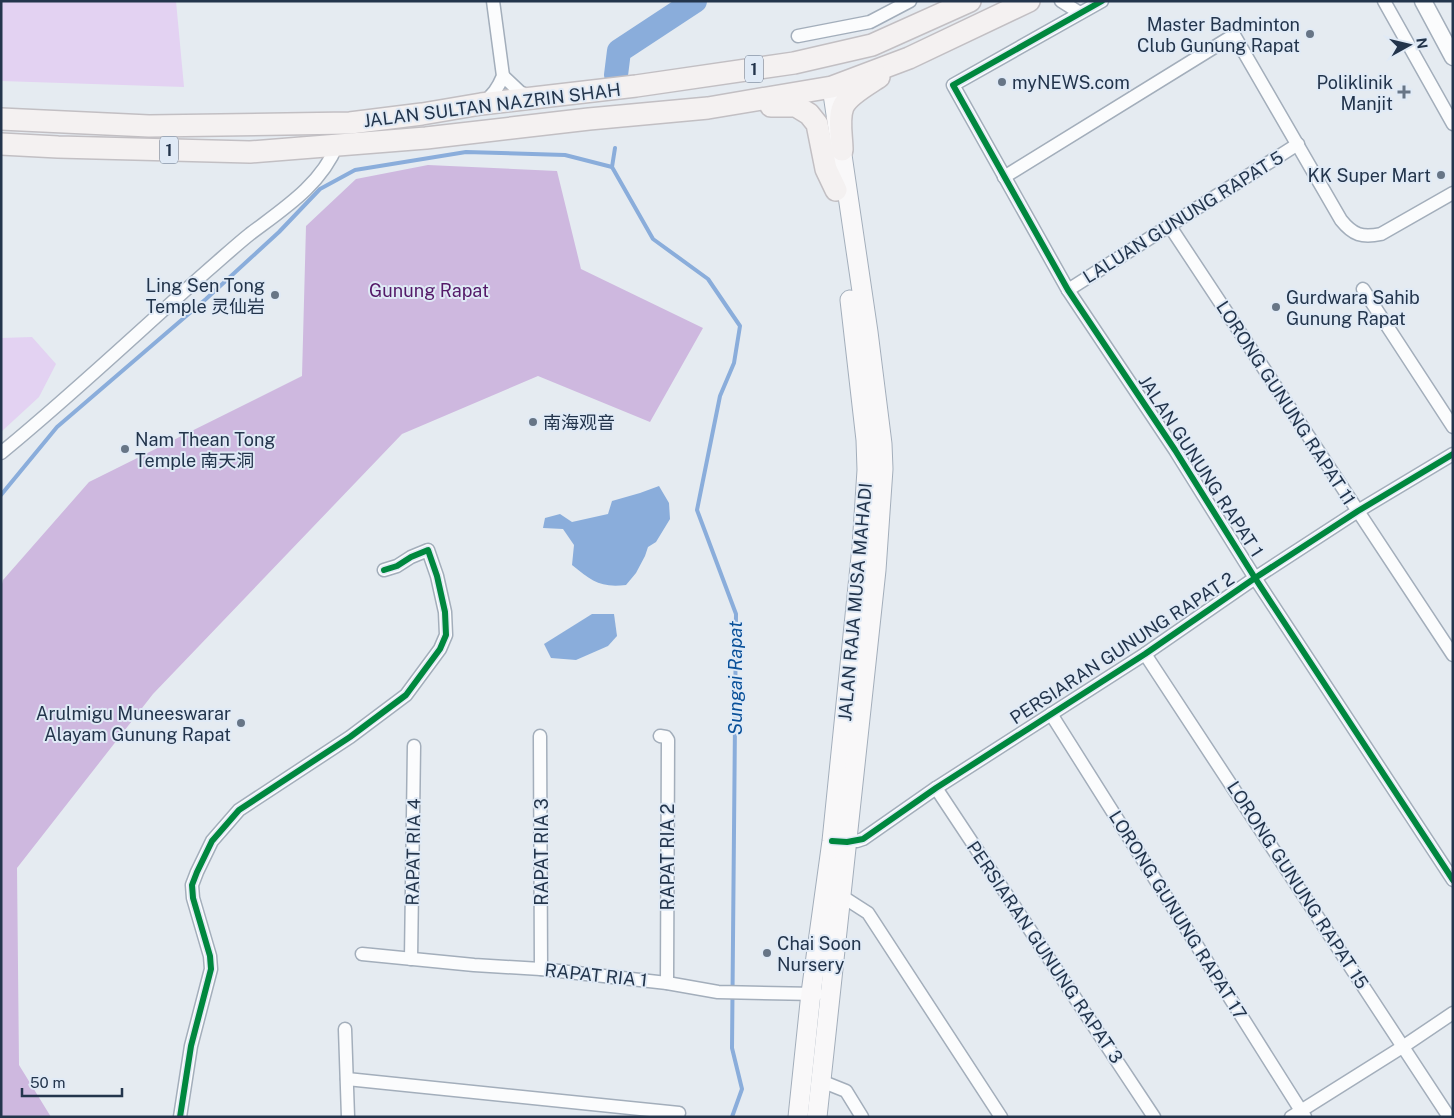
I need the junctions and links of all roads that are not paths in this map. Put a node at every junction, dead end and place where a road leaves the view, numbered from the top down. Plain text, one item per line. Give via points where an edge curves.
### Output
1 (493, 1) edge
2 (910, 1) edge
3 (970, 1) edge
4 (1029, 1) edge
5 (1061, 1) edge
6 (1102, 1) edge
7 (1384, 1) edge
8 (1423, 1) edge
9 (1082, 7) edge
10 (798, 36) dead end
11 (872, 45) junction
12 (1451, 51) edge
13 (909, 58) junction
14 (503, 76) junction
15 (678, 80) junction
16 (827, 84) junction
17 (532, 98) junction
18 (481, 104) junction
19 (708, 108) junction
20 (1, 119) edge
21 (1453, 124) edge
22 (1, 144) edge
23 (1298, 144) junction
24 (336, 145) junction
25 (842, 150) junction
26 (1004, 177) junction
27 (836, 190) junction
28 (1453, 193) edge
29 (1169, 225) junction
30 (1363, 289) dead end
31 (1068, 290) junction
32 (1453, 427) edge
33 (1, 453) edge
34 (1453, 454) edge
35 (1358, 511) junction
36 (384, 570) dead end
37 (1255, 578) junction
38 (1145, 654) junction
39 (1453, 655) edge
40 (1051, 714) junction
41 (540, 736) dead end
42 (660, 736) dead end
43 (414, 746) dead end
44 (936, 788) junction
45 (839, 842) junction
46 (1453, 880) edge
47 (840, 895) junction
48 (362, 954) dead end
49 (411, 959) junction
50 (541, 969) junction
51 (667, 983) junction
52 (811, 993) junction
53 (830, 994) junction
54 (1453, 1013) edge
55 (346, 1029) dead end
56 (1404, 1046) junction
57 (347, 1079) junction
58 (821, 1081) junction
59 (679, 1113) dead end
60 (1299, 1115) edge
61 (180, 1117) edge
62 (348, 1117) edge
63 (798, 1117) edge
64 (817, 1117) edge
65 (862, 1117) edge
66 (1001, 1117) edge
67 (1154, 1117) edge
68 (1449, 1117) edge

1 - 14 street
2 - 10 street via 870,22
3 - 11 highway, JALAN SULTAN NAZRIN SHAH / 1
4 - 13 highway, JALAN SULTAN NAZRIN SHAH / 1
5 - 9 street
6 - 9 street
7 - 21 street
8 - 12 street
9 - 26 street, JALAN GUNUNG RAPAT 1 via 953,85
11 - 15 highway, JALAN SULTAN NAZRIN SHAH / 1 via 794,63
11 - 16 highway via 836,63
13 - 16 highway, JALAN SULTAN NAZRIN SHAH / 1
13 - 25 highway via 857,92 843,106
14 - 17 street
14 - 18 street via 492,95
15 - 16 highway via 790,73 806,74
15 - 17 highway, JALAN SULTAN NAZRIN SHAH / 1
16 - 19 highway, JALAN SULTAN NAZRIN SHAH / 1
16 - 25 main road, JALAN RAJA MUSA MAHADI
16 - 27 main road, JALAN RAJA MUSA MAHADI
17 - 18 highway, JALAN SULTAN NAZRIN SHAH / 1
18 - 20 highway, JALAN SULTAN NAZRIN SHAH / 1 via 350,123 148,126
19 - 24 highway, JALAN SULTAN NAZRIN SHAH / 1
19 - 27 highway via 796,106 809,114 817,124 826,169
22 - 24 highway, JALAN SULTAN NAZRIN SHAH / 1 via 250,152
23 - 26 street via 1234,35
23 - 28 street via 1340,220 1358,235 1381,234
23 - 29 street, LALUAN GUNUNG RAPAT 5
24 - 33 street via 331,161 319,177 241,241
25 - 45 main road, JALAN RAJA MUSA MAHADI via 883,469 876,570
26 - 31 street, JALAN GUNUNG RAPAT 1
27 - 45 main road, JALAN RAJA MUSA MAHADI via 858,357 867,470
29 - 31 street, LALUAN GUNUNG RAPAT 5
29 - 35 street, LORONG GUNUNG RAPAT 11
30 - 32 street
31 - 37 street, JALAN GUNUNG RAPAT 1 via 1175,450
34 - 35 street, PERSIARAN GUNUNG RAPAT 2
35 - 37 street, PERSIARAN GUNUNG RAPAT 2
35 - 39 street, LORONG GUNUNG RAPAT 11
36 - 61 street via 428,550 445,612 446,635 440,649 406,695 350,737 240,810 212,841 192,885 211,969 191,1046
37 - 38 street, PERSIARAN GUNUNG RAPAT 2
37 - 46 street, JALAN GUNUNG RAPAT 1
38 - 40 street, PERSIARAN GUNUNG RAPAT 2
38 - 56 street, LORONG GUNUNG RAPAT 15
40 - 44 street, PERSIARAN GUNUNG RAPAT 2
40 - 60 street, LORONG GUNUNG RAPAT 17
41 - 50 street, RAPAT RIA 3
42 - 51 street, RAPAT RIA 2 via 668,740
43 - 49 street, RAPAT RIA 4
44 - 45 street, PERSIARAN GUNUNG RAPAT 2 via 862,839
44 - 67 street, PERSIARAN GUNUNG RAPAT 3
45 - 47 main road, JALAN RAJA MUSA MAHADI
45 - 52 main road, JALAN RAJA MUSA MAHADI
47 - 53 main road, JALAN RAJA MUSA MAHADI
47 - 66 street via 868,913
48 - 49 street, RAPAT RIA 1
49 - 50 street, RAPAT RIA 1
50 - 51 street, RAPAT RIA 1
51 - 52 street, RAPAT RIA 1 via 718,992
52 - 53 street, RAPAT RIA 1
52 - 63 main road, JALAN RAJA MUSA MAHADI
53 - 58 main road, JALAN RAJA MUSA MAHADI
54 - 56 street
55 - 57 street
56 - 60 street
56 - 68 street, LORONG GUNUNG RAPAT 15
57 - 59 street
57 - 62 street
58 - 64 main road, JALAN RAJA MUSA MAHADI
58 - 65 street via 846,1091

